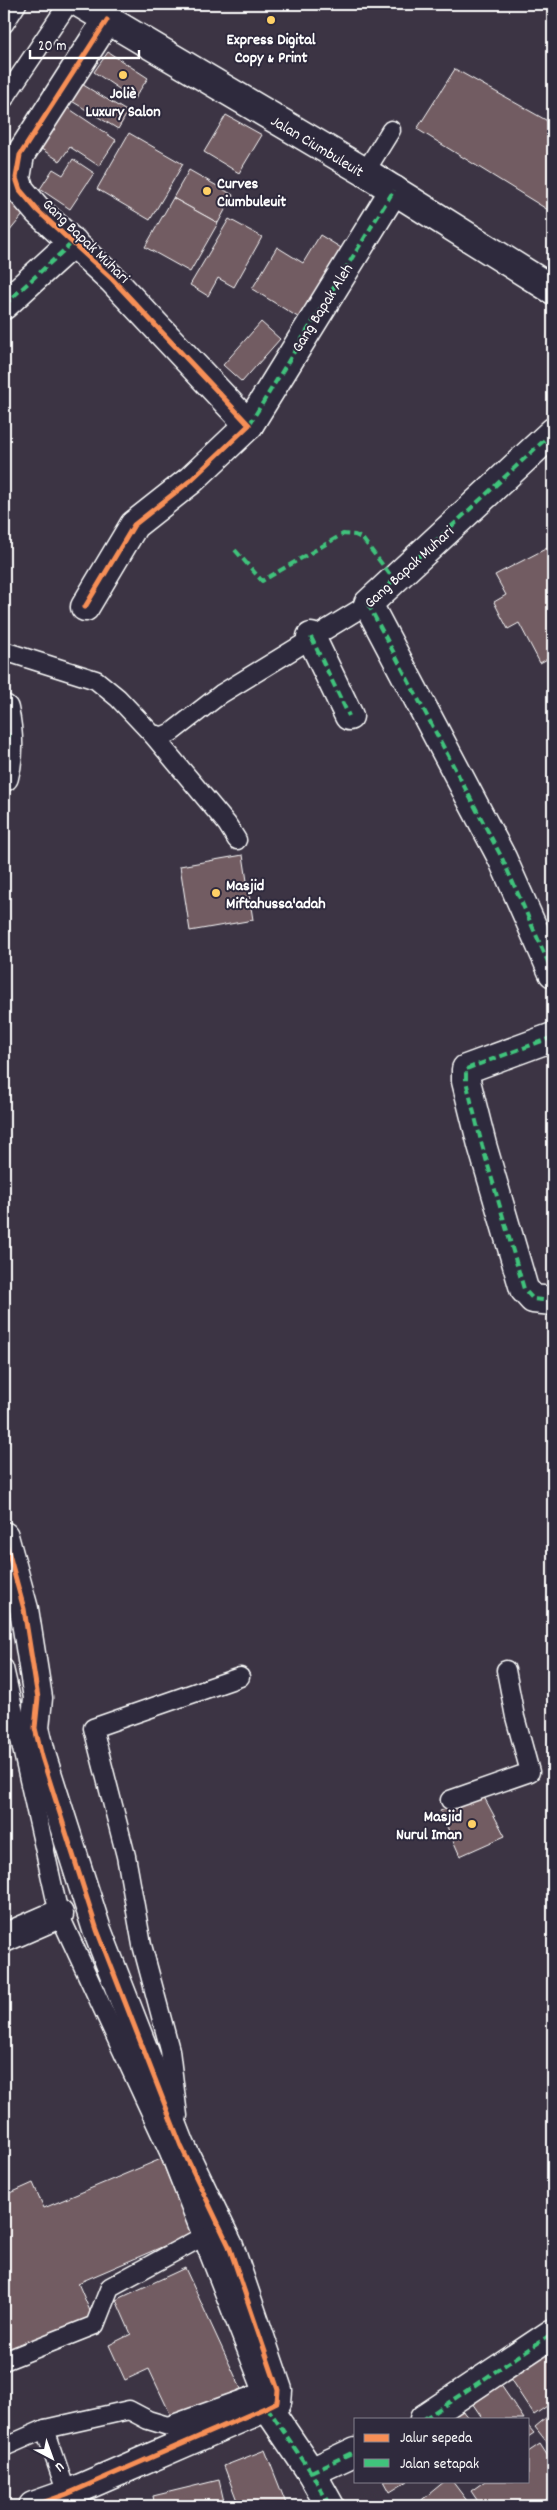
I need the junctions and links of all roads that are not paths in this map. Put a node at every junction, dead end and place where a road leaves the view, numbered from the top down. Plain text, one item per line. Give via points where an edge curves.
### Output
1 (16, 4) edge
2 (68, 4) edge
3 (81, 4) edge
4 (107, 20) junction
5 (4, 24) edge
6 (4, 99) edge
7 (391, 130) dead end
8 (365, 172) junction
9 (394, 190) junction
10 (73, 242) junction
11 (553, 290) edge
12 (4, 305) edge
13 (249, 424) junction
14 (553, 432) edge
15 (368, 604) junction
16 (84, 607) dead end
17 (311, 637) junction
18 (4, 651) edge
19 (4, 709) edge
20 (349, 716) dead end
21 (152, 734) junction
22 (4, 777) edge
23 (237, 840) dead end
24 (553, 973) edge
25 (553, 1037) edge
26 (553, 1301) edge
27 (4, 1536) edge
28 (4, 1668) edge
29 (506, 1670) dead end
30 (240, 1677) dead end
31 (450, 1800) dead end
32 (60, 1914) junction
33 (4, 1938) edge
34 (182, 2146) junction
35 (202, 2237) junction
36 (553, 2333) edge
37 (4, 2361) edge
38 (267, 2407) junction
39 (426, 2418) edge
40 (45, 2429) junction
41 (4, 2447) edge
42 (354, 2452) edge
43 (311, 2472) junction
44 (69, 2500) edge
45 (33, 2506) edge
46 (330, 2506) edge

1 - 5 lane
2 - 6 lane
3 - 4 street, Jalan Ciumbuleuit
4 - 8 street, Jalan Ciumbuleuit
4 - 10 street, Gang Bapak Muhari via 20,155 16,169 20,190
7 - 8 lane
8 - 9 street, Jalan Ciumbuleuit
9 - 11 street, Jalan Ciumbuleuit
9 - 13 street, Gang Bapak Aleh
10 - 12 street
10 - 13 street, Gang Bapak Muhari
13 - 16 street via 222,453 134,525
14 - 15 street, Gang Bapak Muhari
15 - 17 lane, Gang Bapak Muhari
15 - 24 street via 502,858
17 - 20 street
17 - 21 lane, Gang Bapak Muhari via 220,694 172,732 163,736
18 - 21 lane via 96,680
19 - 22 street via 8,725 8,761
21 - 23 lane
25 - 26 street via 466,1069 466,1081 524,1289 533,1299
27 - 34 street via 24,1609 38,1698 35,1728 42,1757 97,1930
28 - 32 lane
29 - 31 lane via 530,1772
30 - 34 lane via 93,1728 126,1856 142,1945 170,2050
32 - 33 street
32 - 35 lane via 169,2152
34 - 38 street via 229,2246 258,2325 278,2390 277,2402
35 - 37 lane via 110,2287 95,2325
35 - 40 lane via 263,2392 168,2426 129,2410
36 - 39 street
38 - 43 street
38 - 44 street
40 - 41 lane
40 - 44 lane
42 - 43 street
43 - 46 street
44 - 45 street

